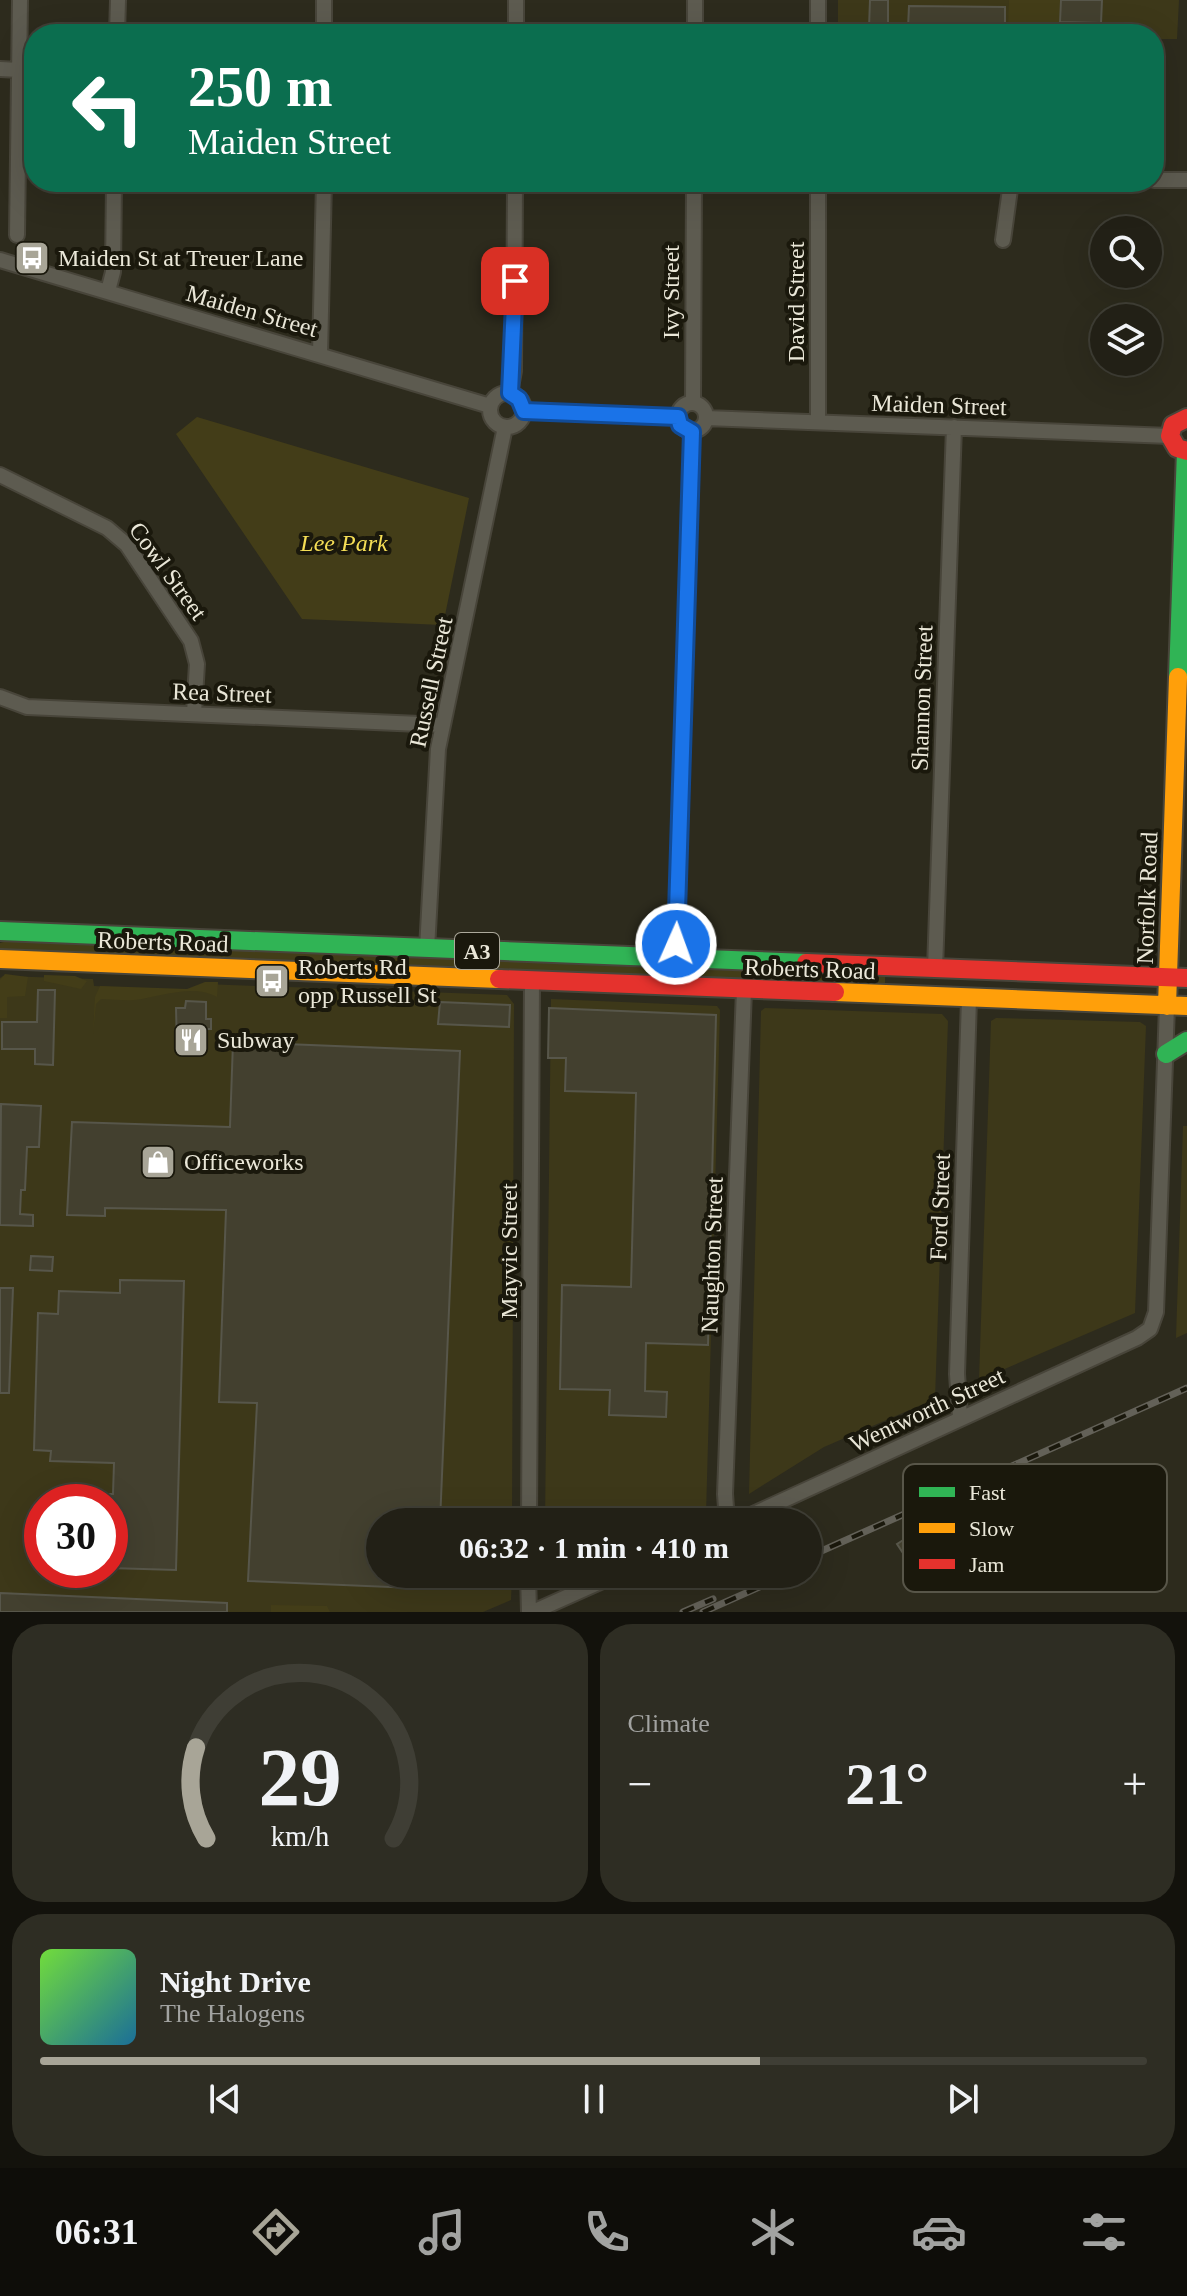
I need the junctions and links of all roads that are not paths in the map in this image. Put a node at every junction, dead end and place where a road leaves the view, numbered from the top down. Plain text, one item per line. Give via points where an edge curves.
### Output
1 (20, 0) edge
2 (118, 0) edge
3 (324, 0) edge
4 (516, 0) edge
5 (695, 0) edge
6 (818, 0) edge
7 (117, 24) edge
8 (324, 24) edge
9 (516, 24) edge
10 (695, 24) edge
11 (818, 24) edge
12 (0, 69) edge
13 (19, 70) junction
14 (1164, 180) edge
15 (1187, 180) edge
16 (114, 192) edge
17 (324, 192) edge
18 (515, 192) edge
19 (694, 192) edge
20 (818, 192) edge
21 (1010, 192) edge
22 (17, 235) dead end
23 (1003, 240) dead end
24 (0, 260) edge
25 (108, 291) junction
26 (320, 354) junction
27 (510, 393) junction
28 (693, 403) junction
29 (490, 406) junction
30 (524, 411) junction
31 (678, 417) junction
32 (706, 418) junction
33 (1187, 418) edge
34 (818, 422) junction
35 (505, 427) junction
36 (954, 427) junction
37 (692, 432) junction
38 (1170, 436) junction
39 (1186, 451) edge
40 (0, 475) edge
41 (0, 697) edge
42 (194, 713) junction
43 (443, 725) junction
44 (1182, 730) edge
45 (0, 931) edge
46 (427, 949) junction
47 (0, 959) edge
48 (676, 959) junction
49 (935, 969) junction
50 (1178, 978) edge
51 (532, 981) junction
52 (744, 990) junction
53 (969, 999) junction
54 (1167, 1006) junction
55 (1187, 1006) edge
56 (1187, 1041) edge
57 (1166, 1054) junction
58 (1137, 1338) joint
59 (960, 1417) junction
60 (529, 1508) edge
61 (726, 1508) edge
62 (766, 1508) edge
63 (529, 1588) edge
64 (586, 1588) edge
65 (531, 1612) edge

1 - 13 street
2 - 7 street
3 - 8 street
4 - 9 street
5 - 10 street
6 - 11 street
12 - 13 street
13 - 22 street
14 - 15 street
16 - 25 street
17 - 26 street
18 - 27 street
19 - 28 street, Ivy Street
20 - 34 street, David Street
21 - 23 street
24 - 25 street, Maiden Street
25 - 26 street, Maiden Street
26 - 29 street, Maiden Street
27 - 29 street via 498,395
27 - 30 street
28 - 31 street via 684,405
28 - 32 street via 701,406
29 - 35 street via 493,420
30 - 31 street
30 - 35 street via 518,423
31 - 37 street
32 - 34 street, Maiden Street
32 - 37 street
33 - 38 main road via 1173,425
34 - 36 street, Maiden Street
35 - 43 street, Russell Street
36 - 38 street, Maiden Street
36 - 49 street, Shannon Street
37 - 48 street
38 - 39 main road
39 - 44 main road, Norfolk Road
40 - 42 street, Cowl Street via 107,528 127,545 191,641 197,664
41 - 42 street, Rea Street via 27,707
42 - 43 street, Rea Street
43 - 46 street, Russell Street via 434,781
44 - 50 main road, Norfolk Road
45 - 46 main road, Roberts Road / A3
46 - 48 main road, Roberts Road / A3
47 - 51 main road, Roberts Road / A3
48 - 49 main road, Roberts Road / A3
49 - 50 main road, Roberts Road / A3
50 - 54 main road, Norfolk Road
51 - 52 main road, Roberts Road / A3
51 - 60 street, Mayvic Street
52 - 53 main road, Roberts Road / A3
52 - 61 street, Naughton Street
53 - 54 main road, Roberts Road / A3
53 - 59 street, Ford Street
54 - 55 main road, Roberts Road / A3
54 - 57 street, Norfolk Road
56 - 57 main road
57 - 58 street, Norfolk Road via 1156,1312 1150,1329
58 - 59 street, Wentworth Street
59 - 62 street, Wentworth Street
63 - 65 street
64 - 65 street

